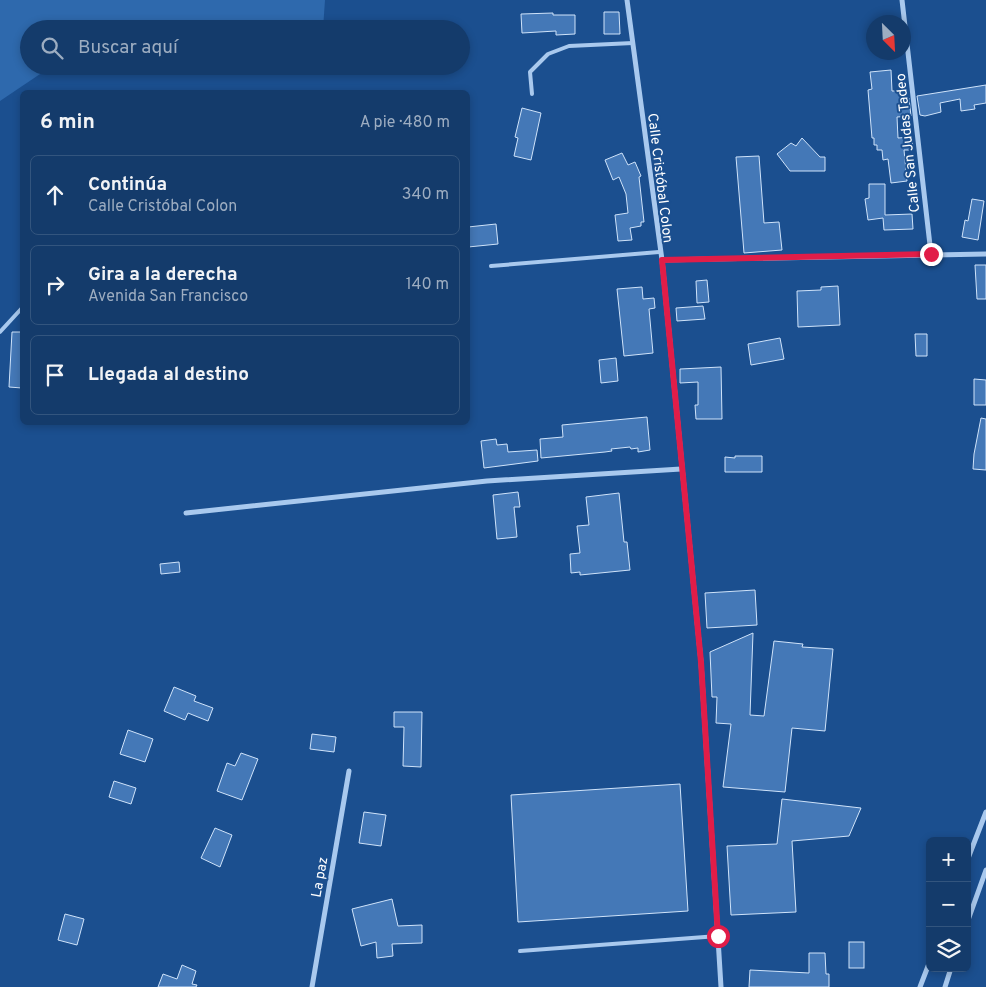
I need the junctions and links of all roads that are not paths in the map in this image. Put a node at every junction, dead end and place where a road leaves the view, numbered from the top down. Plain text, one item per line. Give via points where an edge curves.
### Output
1 (628, 0) edge
2 (902, 0) edge
3 (633, 42) junction
4 (532, 94) dead end
5 (660, 252) junction
6 (931, 254) junction
7 (986, 254) edge
8 (662, 260) junction
9 (491, 266) dead end
10 (20, 310) edge
11 (0, 332) edge
12 (681, 469) junction
13 (186, 513) dead end
14 (349, 771) dead end
15 (986, 812) edge
16 (971, 851) edge
17 (986, 870) edge
18 (971, 912) edge
19 (718, 936) junction
20 (520, 951) dead end
21 (926, 971) edge
22 (950, 972) edge
23 (312, 987) edge
24 (721, 987) edge
25 (920, 987) edge
26 (945, 987) edge

1 - 3 street, Calle Cristóbal Colon
2 - 6 street, Calle San Judas Tadeo
3 - 4 lane via 569,46 548,54 530,72
3 - 5 street, Calle Cristóbal Colon
5 - 8 street, Calle Cristóbal Colon
5 - 9 lane
6 - 7 street
6 - 8 street
8 - 12 street, Calle Cristóbal Colon
10 - 11 lane
12 - 13 street via 487,481
12 - 19 street, Calle Cristóbal Colon via 701,662
14 - 23 street, La paz
15 - 16 street
17 - 18 street
19 - 20 lane
19 - 24 street, Calle Cristóbal Colon
21 - 25 street
22 - 26 street

